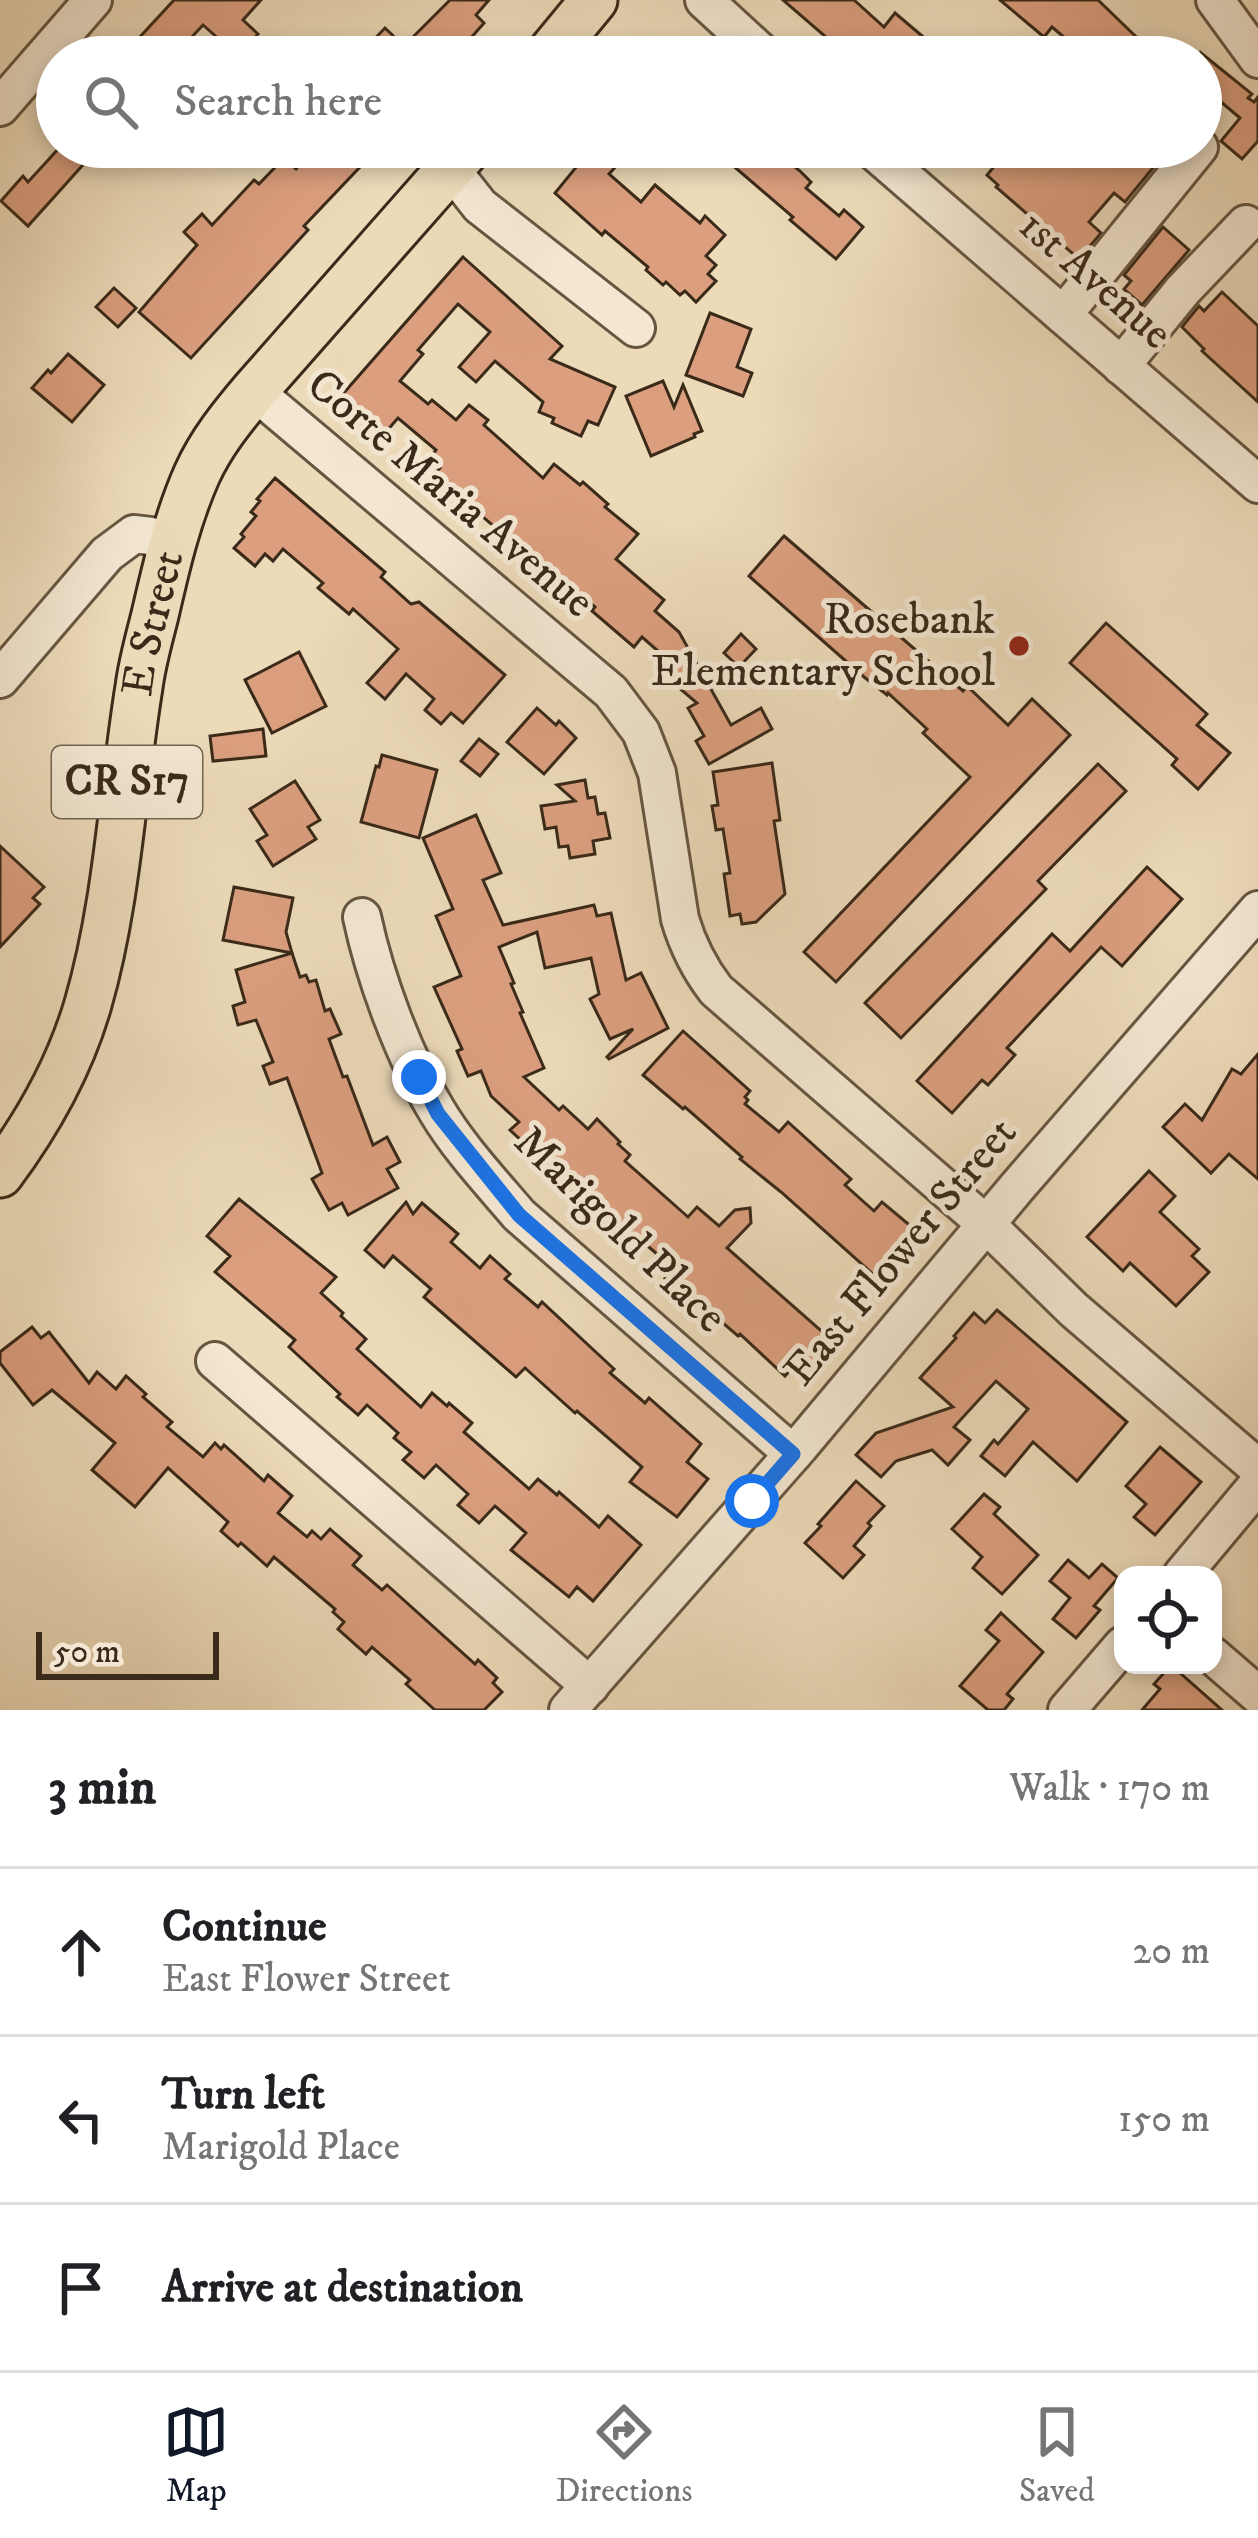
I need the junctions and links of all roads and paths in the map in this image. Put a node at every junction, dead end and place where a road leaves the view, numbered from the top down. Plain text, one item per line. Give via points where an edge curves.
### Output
1 (93, 0) edge
2 (594, 0) edge
3 (704, 0) edge
4 (1215, 0) edge
5 (61, 36) edge
6 (564, 36) edge
7 (743, 36) edge
8 (1258, 58) edge
9 (36, 65) edge
10 (0, 106) edge
11 (450, 168) edge
12 (463, 168) edge
13 (893, 168) edge
14 (1182, 168) edge
15 (1246, 224) dead end
16 (1063, 315) junction
17 (637, 328) dead end
18 (1121, 365) junction
19 (254, 391) junction
20 (1258, 484) edge
21 (170, 548) junction
22 (0, 680) edge
23 (1258, 910) edge
24 (362, 917) dead end
25 (0, 1174) edge
26 (987, 1225) junction
27 (215, 1361) dead end
28 (793, 1454) junction
29 (1258, 1468) edge
30 (1258, 1484) edge
31 (1190, 1566) edge
32 (1114, 1655) edge
33 (1222, 1664) edge
34 (1258, 1695) edge
35 (579, 1698) edge
36 (1067, 1710) edge

1 - 5 street
2 - 6 main road
3 - 7 street
4 - 8 street
9 - 10 street
11 - 19 main road, E Street / CR S17
12 - 17 street via 480,206
13 - 16 street, 1st Avenue
14 - 16 street
15 - 18 street
16 - 18 street, 1st Avenue
18 - 20 street, 1st Avenue
19 - 21 main road, E Street / CR S17 via 198,472
19 - 26 street, Corte Maria Avenue via 611,692 651,752 680,919 708,980
21 - 22 street via 134,534 107,554
21 - 25 main road, E Street / CR S17 via 139,684 92,989 56,1083
23 - 26 street, East Flower Street
24 - 28 street, Marigold Place via 419,1077 494,1185
26 - 28 street, East Flower Street
26 - 29 street, Corte Maria Avenue
27 - 35 street
28 - 35 street, East Flower Street
30 - 31 street
32 - 36 street
33 - 34 street

